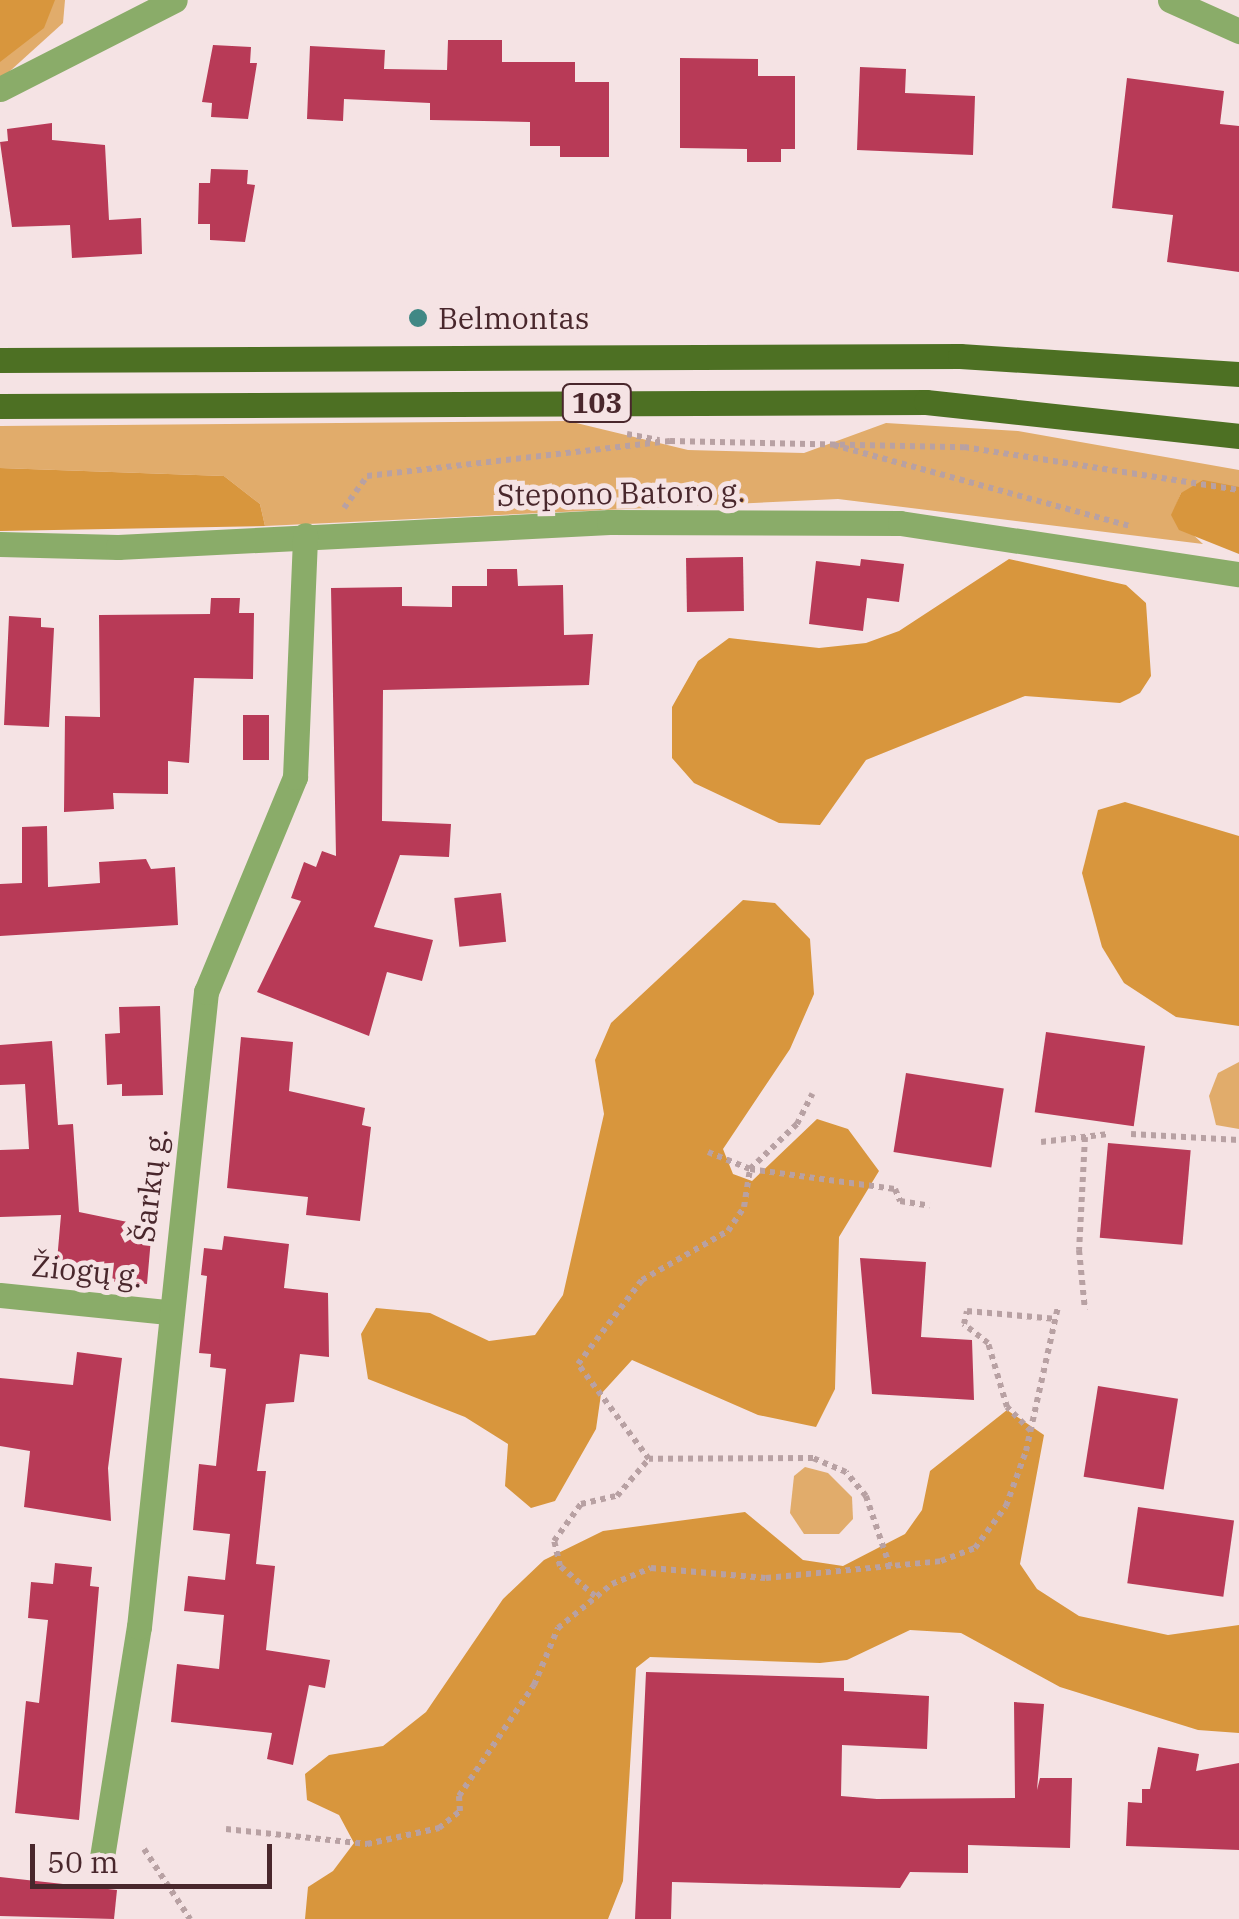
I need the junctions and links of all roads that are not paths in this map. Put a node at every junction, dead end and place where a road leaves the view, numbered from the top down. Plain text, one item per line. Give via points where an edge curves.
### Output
1 (175, 0) edge
2 (1170, 0) edge
3 (1239, 31) edge
4 (0, 89) edge
5 (0, 360) edge
6 (1239, 374) edge
7 (0, 406) edge
8 (1239, 440) edge
9 (305, 536) junction
10 (0, 544) edge
11 (1239, 574) edge
12 (0, 1295) edge
13 (168, 1312) junction
14 (102, 1857) dead end

1 - 4 street
2 - 3 street
5 - 6 main road, 103 via 960,356
7 - 8 main road, 103 via 926,402
9 - 10 street, Stepono Batoro g. via 118,547
9 - 11 street, Stepono Batoro g. via 609,522 900,523
9 - 13 street, Šarkų g. via 295,778 206,992
12 - 13 street, Žiogų g.
13 - 14 street, Šarkų g. via 139,1627

